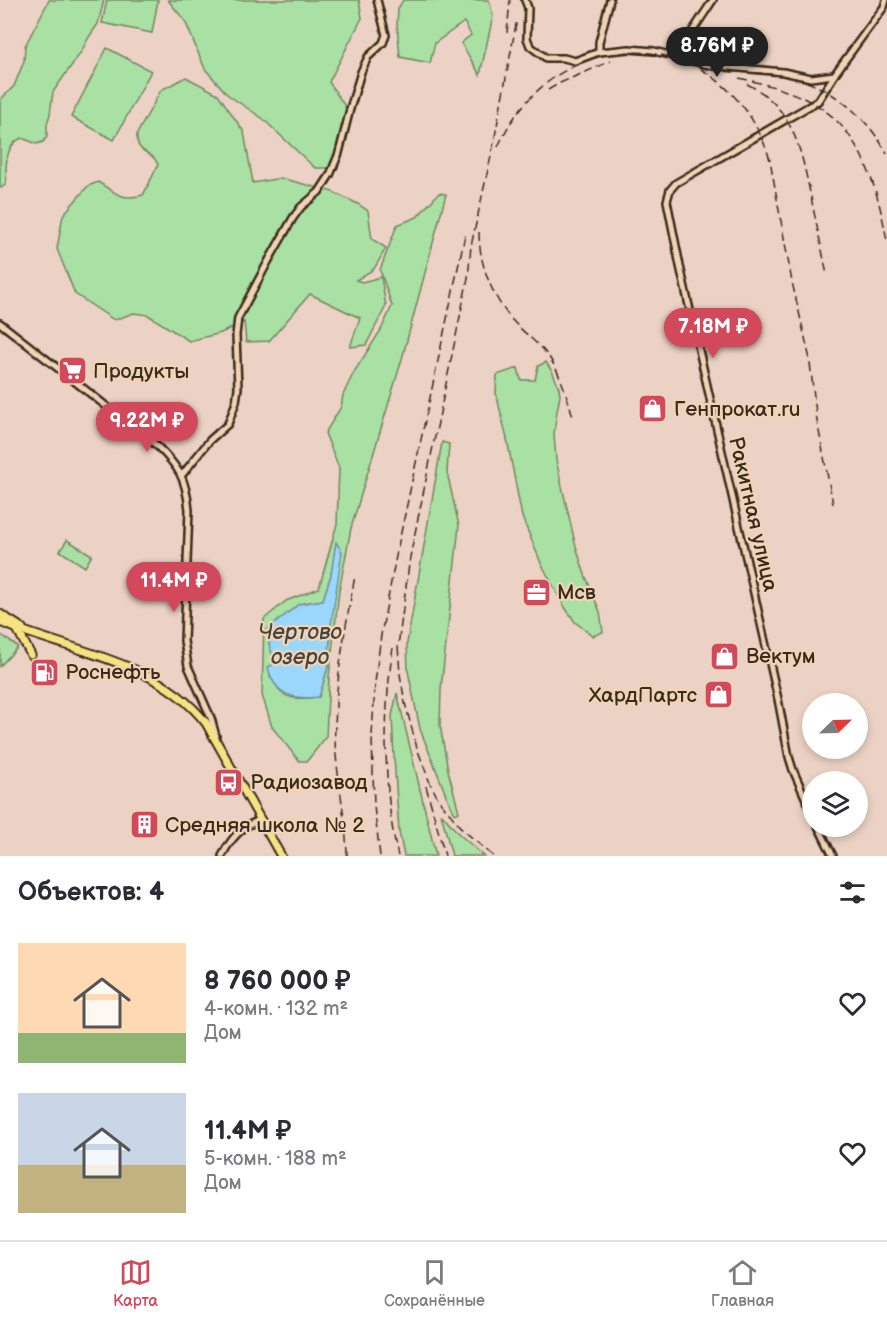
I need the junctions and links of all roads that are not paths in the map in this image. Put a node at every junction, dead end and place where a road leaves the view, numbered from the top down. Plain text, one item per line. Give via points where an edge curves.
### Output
1 (377, 0) edge
2 (525, 0) edge
3 (610, 0) edge
4 (713, 0) edge
5 (886, 0) edge
6 (599, 52) junction
7 (676, 56) junction
8 (834, 75) junction
9 (0, 323) edge
10 (182, 475) junction
11 (0, 614) edge
12 (0, 622) edge
13 (17, 629) junction
14 (29, 632) junction
15 (31, 655) dead end
16 (216, 739) junction
17 (802, 788) edge
18 (260, 819) junction
19 (824, 837) edge
20 (222, 856) edge
21 (281, 856) edge
22 (833, 856) edge

1 - 10 street via 386,35 361,72 330,176 293,218 238,318 236,402 228,424
2 - 6 street via 527,38 530,46 546,58 575,61
3 - 6 street via 598,42
4 - 7 street
5 - 8 street, Ракитная улица
6 - 7 street via 629,49
7 - 8 street via 708,65 811,78
8 - 17 street, Ракитная улица via 818,101 676,183 667,201 789,757
9 - 10 street via 156,445
10 - 16 street via 189,510 185,654
11 - 14 main road
12 - 13 main road
13 - 14 main road
13 - 15 main road
14 - 16 main road via 162,684 199,713
16 - 18 main road
18 - 20 street via 240,832
18 - 21 main road
19 - 22 street

